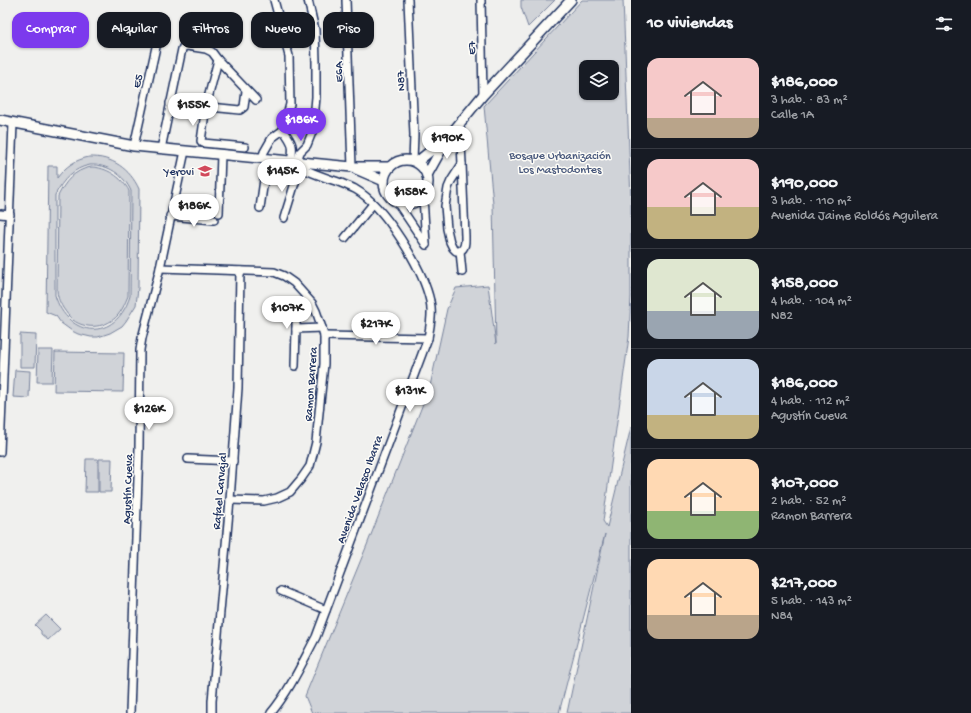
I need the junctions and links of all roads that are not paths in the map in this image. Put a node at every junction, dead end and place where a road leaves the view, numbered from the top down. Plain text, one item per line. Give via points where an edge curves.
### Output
1 (274, 0) edge
2 (308, 0) edge
3 (346, 0) edge
4 (408, 0) edge
5 (481, 0) edge
6 (571, 0) edge
7 (156, 48) edge
8 (218, 60) junction
9 (246, 91) junction
10 (483, 95) junction
11 (256, 100) dead end
12 (170, 103) junction
13 (206, 106) junction
14 (0, 120) edge
15 (13, 123) junction
16 (460, 123) junction
17 (283, 130) junction
18 (450, 135) junction
19 (134, 146) junction
20 (244, 147) dead end
21 (161, 148) junction
22 (185, 151) junction
23 (221, 154) junction
24 (265, 159) junction
25 (415, 162) junction
26 (296, 164) junction
27 (462, 164) junction
28 (352, 167) junction
29 (390, 167) junction
30 (427, 175) junction
31 (384, 181) junction
32 (423, 197) junction
33 (397, 202) junction
34 (373, 204) junction
35 (260, 208) dead end
36 (219, 213) dead end
37 (0, 214) edge
38 (10, 214) junction
39 (170, 216) junction
40 (284, 218) dead end
41 (214, 220) dead end
42 (345, 238) dead end
43 (460, 251) junction
44 (160, 268) junction
45 (240, 271) junction
46 (462, 272) dead end
47 (296, 304) dead end
48 (322, 328) junction
49 (296, 329) junction
50 (324, 336) junction
51 (428, 338) junction
52 (295, 366) dead end
53 (0, 452) edge
54 (188, 460) dead end
55 (233, 461) junction
56 (230, 500) junction
57 (281, 591) dead end
58 (326, 610) junction
59 (130, 713) edge
60 (212, 713) edge
61 (271, 713) edge

1 - 17 street via 289,56 290,104
2 - 26 street via 315,30 314,130 307,145 300,152
3 - 28 street, E6A
4 - 25 street, N87
5 - 10 street, E7
6 - 10 street
7 - 19 street, E5
8 - 9 street
8 - 12 street via 209,50 183,47
8 - 13 street
9 - 11 street
9 - 13 street via 244,107 240,110
10 - 16 street
12 - 13 street
12 - 21 street
13 - 20 street via 201,140 203,143
14 - 15 street
15 - 19 street
15 - 38 street
16 - 18 street
16 - 27 street
17 - 24 street via 272,138 264,152
17 - 26 street via 290,139
18 - 25 street
18 - 30 street
19 - 21 street
21 - 22 street
22 - 23 street
22 - 39 street, Agustín Cueva
23 - 24 street
23 - 36 street
24 - 26 street
24 - 35 street
25 - 29 street via 400,160
25 - 30 street
26 - 28 street
26 - 34 street, Avenida Velasco Ibarra via 355,189
26 - 40 street via 298,173
27 - 43 street via 465,236 464,247
27 - 43 street via 450,185 445,206 450,242 456,251
28 - 29 street
28 - 31 street
29 - 31 street
30 - 32 street via 428,186
31 - 33 street via 388,196
32 - 33 street via 408,204
32 - 33 street via 426,245
34 - 42 street
34 - 51 street, Avenida Velasco Ibarra via 407,249 425,285 431,302
37 - 38 street
38 - 53 street
39 - 41 street
39 - 44 street, Agustín Cueva
43 - 46 street
44 - 45 street, Ramon Barrera
44 - 59 street, Agustín Cueva via 140,350
45 - 48 street, Ramon Barrera via 274,272 284,276 312,303
45 - 55 street, Rafael Carvajal via 238,388
47 - 49 street
48 - 49 street
48 - 50 street, Ramon Barrera
49 - 52 street
50 - 51 street
50 - 56 street, Ramon Barrera via 321,397 316,442 310,466 290,492 277,498 264,501
51 - 58 street, Avenida Velasco Ibarra
54 - 55 street
55 - 56 street, Rafael Carvajal
56 - 60 street, Rafael Carvajal
57 - 58 street
58 - 61 street, Avenida Velasco Ibarra via 294,681

